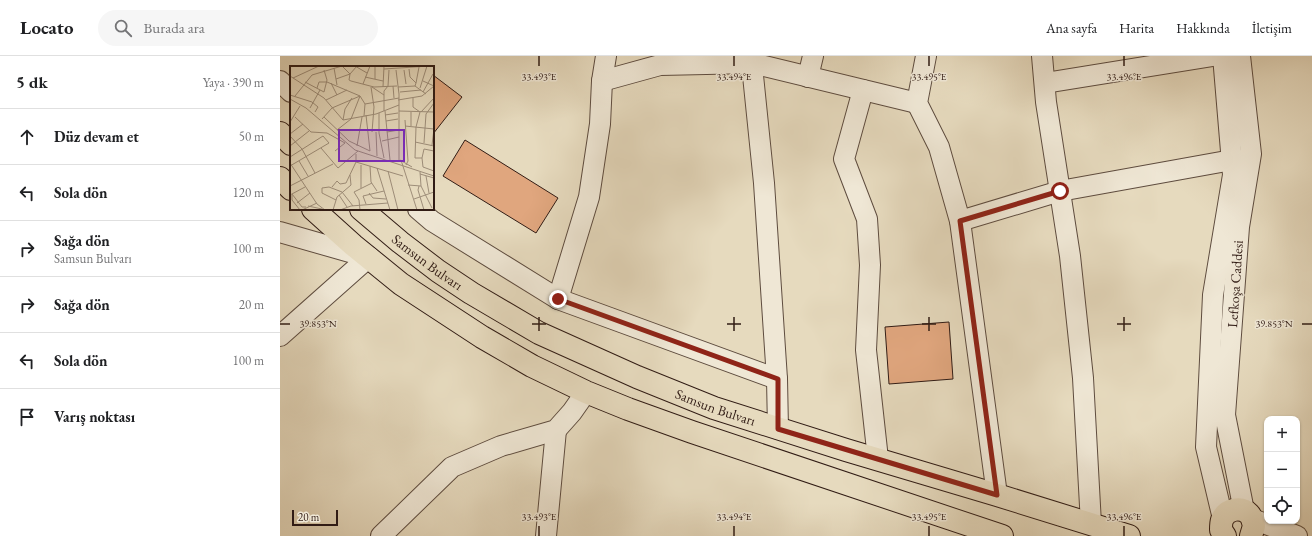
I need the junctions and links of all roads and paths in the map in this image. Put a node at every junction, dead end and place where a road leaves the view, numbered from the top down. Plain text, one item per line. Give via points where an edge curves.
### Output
1 (606, 56) edge
2 (813, 56) edge
3 (926, 56) edge
4 (1042, 56) edge
5 (1213, 56) edge
6 (1222, 56) edge
7 (1240, 56) edge
8 (751, 60) edge
9 (808, 77) junction
10 (280, 81) edge
11 (602, 81) junction
12 (1045, 83) junction
13 (863, 90) junction
14 (290, 91) edge
15 (917, 103) junction
16 (280, 133) edge
17 (290, 143) edge
18 (1232, 160) junction
19 (280, 178) edge
20 (290, 188) edge
21 (1060, 191) junction
22 (314, 210) edge
23 (362, 210) edge
24 (419, 210) edge
25 (960, 221) junction
26 (280, 232) edge
27 (369, 257) junction
28 (558, 299) junction
29 (280, 336) edge
30 (778, 379) junction
31 (586, 392) junction
32 (778, 429) junction
33 (556, 430) junction
34 (878, 459) junction
35 (997, 495) junction
36 (1091, 524) junction
37 (1252, 526) edge
38 (1223, 530) edge
39 (381, 536) edge
40 (546, 536) edge
41 (1002, 536) edge
42 (1129, 536) edge
43 (1296, 536) edge

1 - 11 street
2 - 9 street
3 - 15 street
4 - 12 street
5 - 12 street
6 - 18 street
7 - 37 street, Lefkoşa Caddesi via 1251,154 1239,227 1225,415
8 - 9 street
8 - 11 street via 660,65
8 - 30 street via 764,183
9 - 13 street
10 - 14 street
11 - 28 street via 600,124 589,197
12 - 21 street
13 - 15 street
13 - 34 street via 844,159 867,219 870,266 866,350
15 - 25 street via 939,147
16 - 17 main road
18 - 21 street
18 - 38 street via 1233,175 1213,295 1206,447
19 - 20 main road
21 - 25 street
21 - 36 street via 1083,378
22 - 27 main road
23 - 32 main road, Samsun Bulvarı via 438,271 539,333 707,406
24 - 28 street via 432,221
25 - 35 street
26 - 27 street
27 - 29 street
27 - 31 main road via 401,284 482,337 532,366
28 - 30 street
30 - 32 street
31 - 33 street
31 - 41 main road via 692,432
32 - 34 main road, Samsun Bulvarı
33 - 39 street via 501,446 452,467
33 - 40 street
34 - 35 main road, Samsun Bulvarı
35 - 36 main road, Samsun Bulvarı
36 - 42 main road, Samsun Bulvarı
37 - 38 main road via 1235,510 1225,515
37 - 43 street via 1266,524

